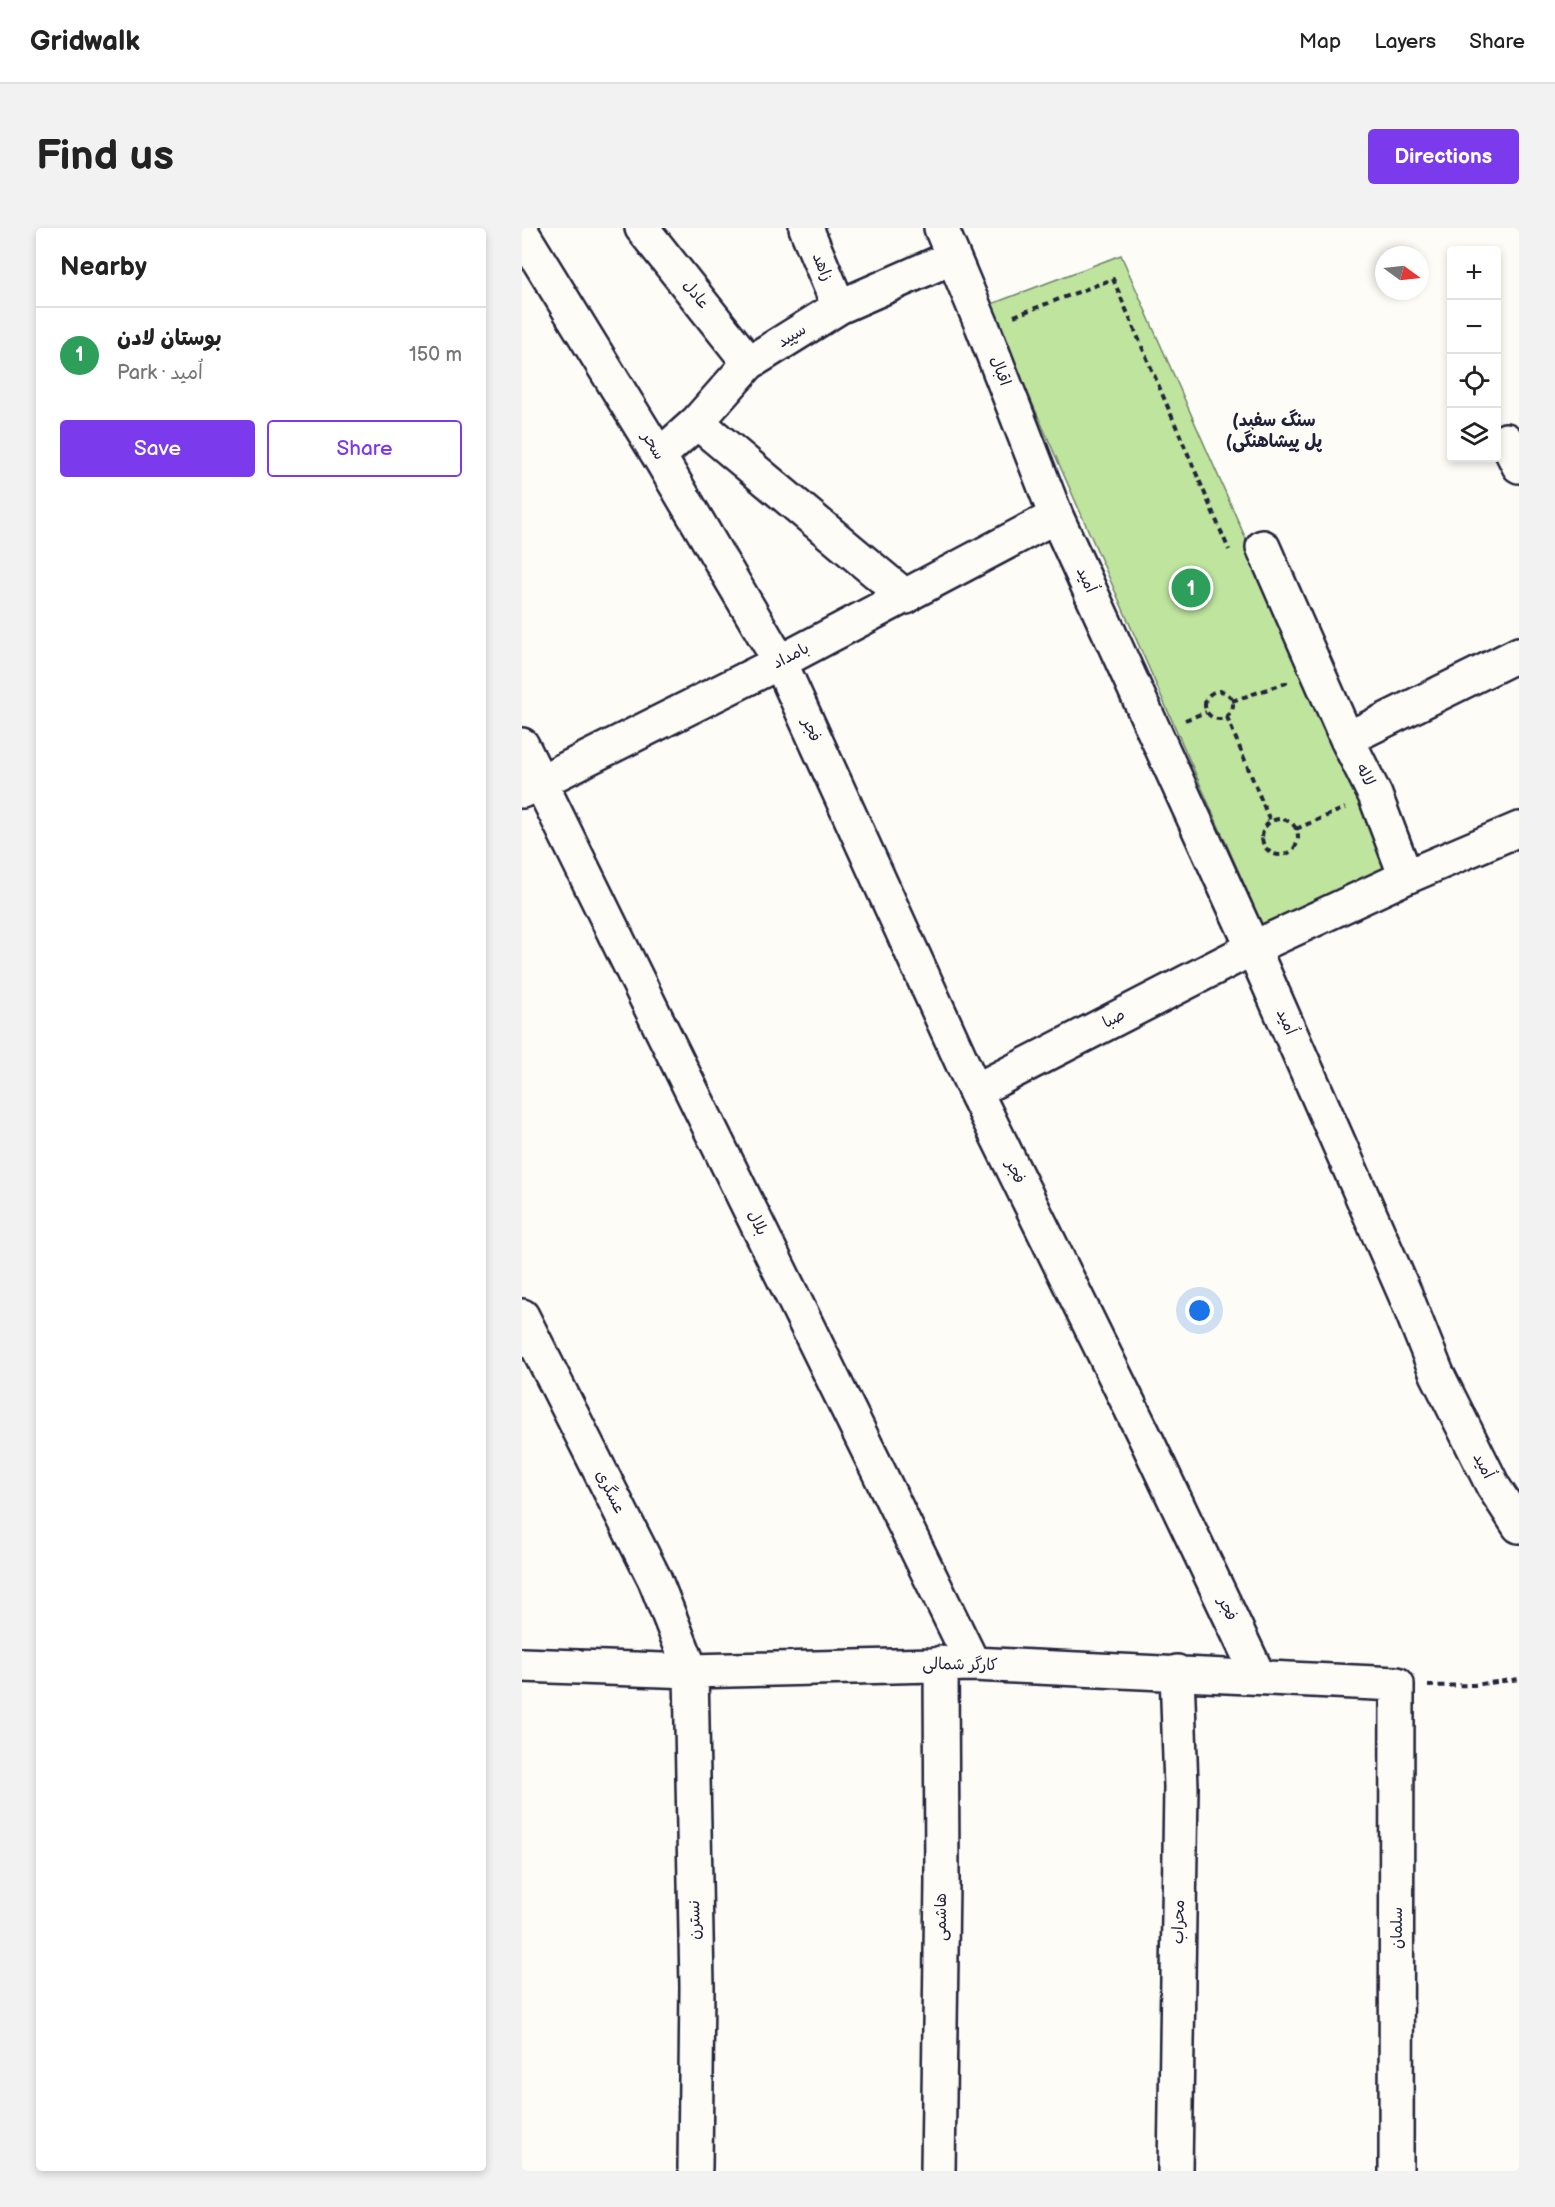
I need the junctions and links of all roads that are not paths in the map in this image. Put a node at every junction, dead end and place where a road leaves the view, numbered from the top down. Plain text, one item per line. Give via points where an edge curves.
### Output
1 (642, 228) edge
2 (806, 228) edge
3 (522, 232) edge
4 (947, 242) edge
5 (839, 307) junction
6 (749, 363) junction
7 (697, 422) junction
8 (660, 456) junction
9 (1056, 516) junction
10 (1263, 547) dead end
11 (906, 597) junction
12 (1519, 654) edge
13 (780, 662) junction
14 (1347, 740) junction
15 (522, 745) edge
16 (532, 786) edge
17 (1519, 829) edge
18 (1406, 878) junction
19 (1253, 948) junction
20 (975, 1091) junction
21 (522, 1316) edge
22 (1519, 1526) edge
23 (957, 1664) junction
24 (522, 1665) edge
25 (691, 1671) junction
26 (1177, 1672) junction
27 (1259, 1677) junction
28 (1397, 1684) joint
29 (694, 2168) dead end
30 (938, 2171) edge
31 (1175, 2171) edge
32 (1396, 2171) edge

1 - 6 street, عادل
2 - 5 street, زاهد
3 - 8 street, سحر
4 - 5 street, سپید
4 - 9 street, اقبال
5 - 6 street, سپید
6 - 7 street, سپید
7 - 8 street, سپید
7 - 11 street
8 - 13 street, سحر
9 - 11 street, بامداد
9 - 19 street, اُمید
10 - 14 street, لاله
11 - 13 street, بامداد
12 - 14 street
13 - 16 street, بامداد
13 - 20 street, فجر
14 - 18 street, لاله via 1375,795
15 - 16 street, بلال
16 - 23 street, بلال
17 - 18 street
18 - 19 street, صبا
19 - 20 street, صبا
19 - 22 street, اُمید via 1437,1374 1493,1486
20 - 27 street, فجر
21 - 25 street, عسگری via 655,1580
23 - 25 street, کارگر شمالی
23 - 26 street, کارگر شمالی
23 - 30 street, هاشمی via 942,1881
24 - 25 street, کارگر شمالی
25 - 29 street, نسترن via 697,1987
26 - 27 street, کارگر شمالی
26 - 31 street, محراب via 1181,1787
27 - 28 street, کارگر شمالی
28 - 32 street, سلمان

